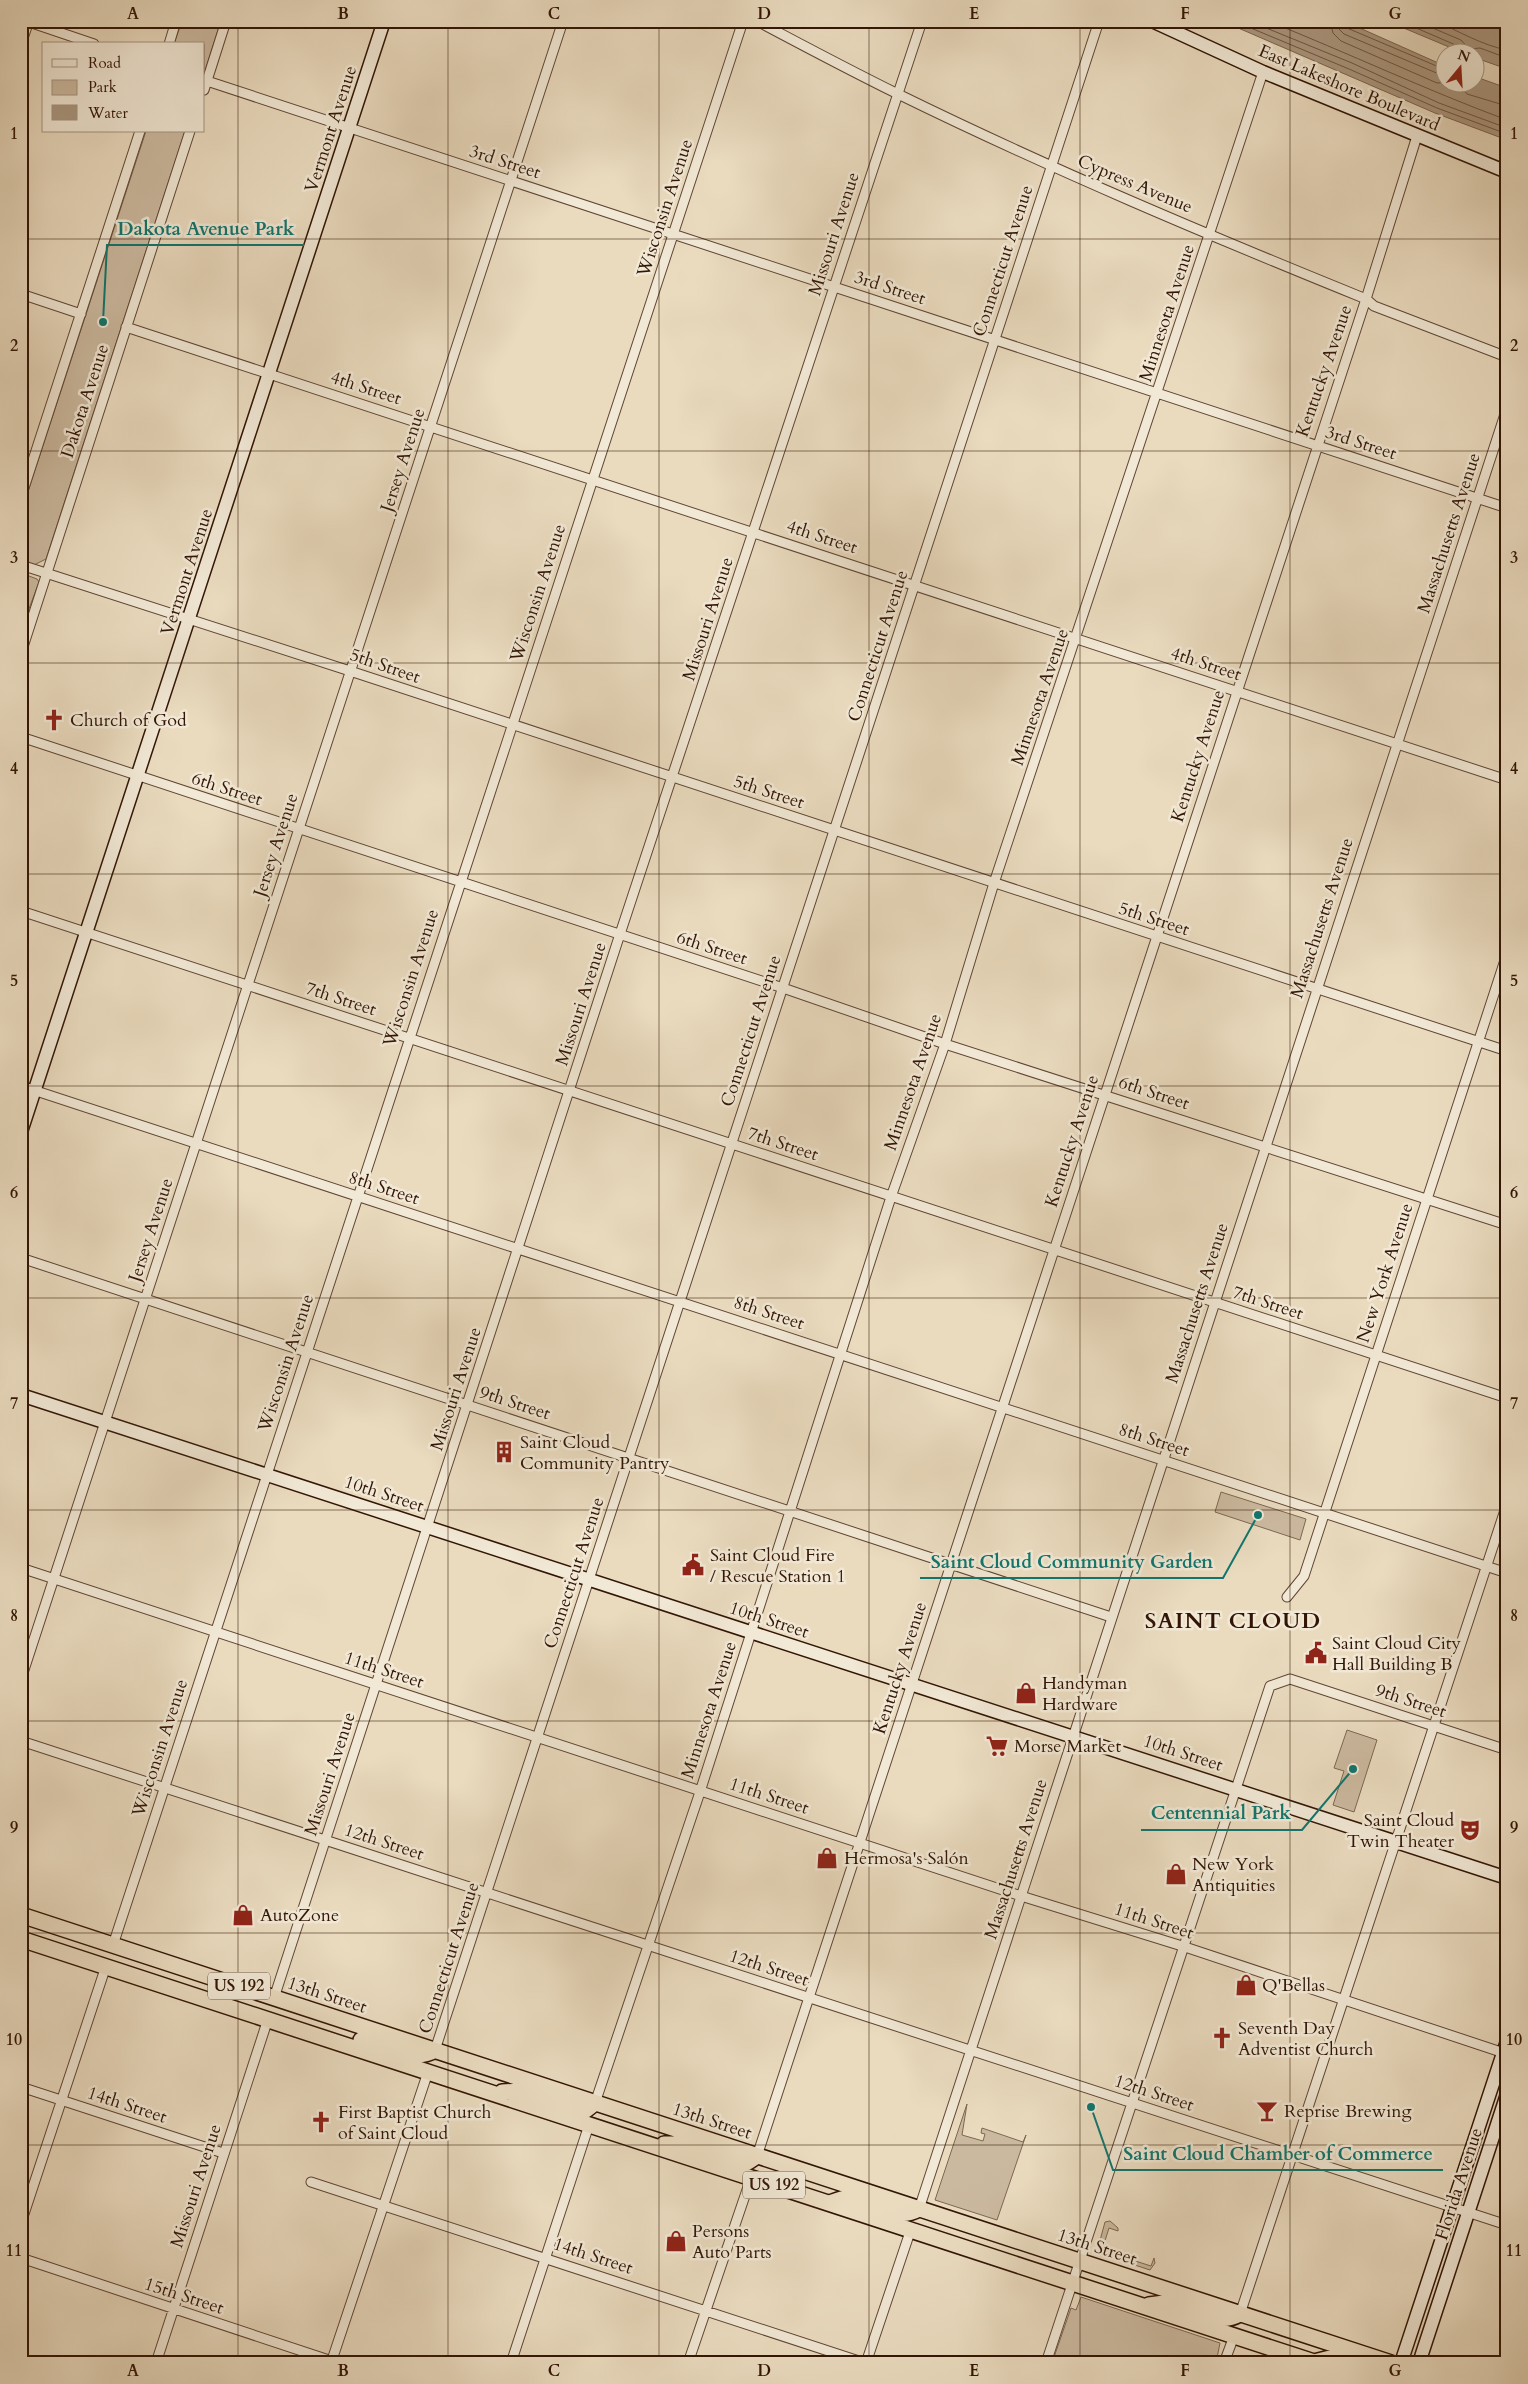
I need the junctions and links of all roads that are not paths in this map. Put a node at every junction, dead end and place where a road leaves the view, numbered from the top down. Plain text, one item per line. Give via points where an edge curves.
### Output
1 (176, 21) edge
2 (226, 21) edge
3 (384, 21) edge
4 (564, 21) edge
5 (743, 21) edge
6 (757, 21) edge
7 (922, 21) edge
8 (1099, 21) edge
9 (1152, 21) edge
10 (28, 22) edge
11 (88, 42) edge
12 (170, 42) edge
13 (21, 44) edge
14 (1263, 72) junction
15 (205, 86) edge
16 (898, 94) junction
17 (349, 128) junction
18 (140, 132) edge
19 (190, 132) edge
20 (1417, 136) junction
21 (1052, 166) junction
22 (1507, 172) edge
23 (511, 181) junction
24 (673, 234) junction
25 (1210, 234) junction
26 (833, 287) junction
27 (21, 294) edge
28 (1366, 298) junction
29 (81, 314) junction
30 (126, 327) junction
31 (994, 340) junction
32 (1507, 357) edge
33 (270, 374) junction
34 (1158, 393) junction
35 (1507, 408) edge
36 (431, 426) junction
37 (1316, 445) junction
38 (593, 479) junction
39 (21, 497) edge
40 (1477, 498) junction
41 (1507, 508) edge
42 (754, 532) junction
43 (21, 566) edge
44 (46, 574) junction
45 (915, 586) junction
46 (189, 620) junction
47 (1077, 638) junction
48 (21, 653) edge
49 (350, 671) junction
50 (1236, 691) junction
51 (511, 726) junction
52 (21, 737) edge
53 (1396, 745) junction
54 (137, 777) junction
55 (672, 778) junction
56 (1507, 780) edge
57 (298, 829) junction
58 (833, 830) junction
59 (459, 882) junction
60 (994, 883) junction
61 (21, 911) edge
62 (87, 933) junction
63 (620, 934) junction
64 (1156, 937) junction
65 (1507, 954) edge
66 (248, 986) junction
67 (783, 988) junction
68 (1316, 989) junction
69 (410, 1038) junction
70 (1478, 1042) junction
71 (945, 1044) junction
72 (1507, 1051) edge
73 (21, 1086) edge
74 (35, 1090) junction
75 (570, 1092) junction
76 (1104, 1094) junction
77 (21, 1132) edge
78 (196, 1143) junction
79 (730, 1144) junction
80 (1265, 1147) junction
81 (357, 1196) junction
82 (891, 1197) junction
83 (1427, 1198) junction
84 (1507, 1225) edge
85 (519, 1250) junction
86 (1053, 1250) junction
87 (21, 1258) edge
88 (145, 1299) junction
89 (679, 1301) junction
90 (1213, 1303) junction
91 (306, 1352) junction
92 (841, 1354) junction
93 (1376, 1355) junction
94 (21, 1395) edge
95 (1507, 1398) edge
96 (468, 1405) junction
97 (1001, 1407) junction
98 (105, 1422) junction
99 (629, 1457) junction
100 (1162, 1460) junction
101 (266, 1474) junction
102 (1507, 1504) edge
103 (790, 1510) junction
104 (1324, 1512) junction
105 (428, 1527) junction
106 (951, 1563) junction
107 (1487, 1566) junction
108 (21, 1568) edge
109 (1507, 1573) edge
110 (54, 1579) junction
111 (588, 1580) junction
112 (1287, 1597) dead end
113 (1112, 1617) junction
114 (215, 1632) junction
115 (750, 1632) junction
116 (21, 1679) edge
117 (376, 1684) junction
118 (912, 1685) junction
119 (1432, 1726) junction
120 (1073, 1737) junction
121 (539, 1738) junction
122 (21, 1741) edge
123 (1507, 1750) edge
124 (164, 1787) junction
125 (1235, 1788) junction
126 (700, 1790) junction
127 (325, 1840) junction
128 (1396, 1841) junction
129 (860, 1843) junction
130 (1507, 1878) edge
131 (487, 1893) junction
132 (1021, 1896) junction
133 (21, 1915) edge
134 (21, 1939) edge
135 (113, 1945) junction
136 (647, 1946) junction
137 (1182, 1946) junction
138 (74, 1956) junction
139 (148, 1957) junction
140 (106, 1966) junction
141 (274, 1998) junction
142 (808, 1998) junction
143 (1345, 2002) junction
144 (231, 2007) junction
145 (312, 2010) junction
146 (268, 2019) junction
147 (342, 2043) junction
148 (435, 2050) junction
149 (1505, 2050) edge
150 (970, 2051) junction
151 (428, 2072) junction
152 (514, 2076) junction
153 (21, 2087) edge
154 (496, 2093) junction
155 (1507, 2094) edge
156 (61, 2100) junction
157 (1130, 2102) junction
158 (595, 2103) junction
159 (589, 2125) junction
160 (674, 2128) junction
161 (652, 2144) junction
162 (223, 2153) junction
163 (757, 2156) junction
164 (1294, 2156) junction
165 (751, 2178) junction
166 (835, 2181) junction
167 (310, 2182) dead end
168 (830, 2203) junction
169 (383, 2206) junction
170 (1452, 2207) junction
171 (919, 2208) junction
172 (1468, 2212) junction
173 (21, 2223) edge
174 (1507, 2225) edge
175 (911, 2229) junction
176 (999, 2234) junction
177 (546, 2257) junction
178 (21, 2258) edge
179 (1079, 2261) junction
180 (1428, 2279) junction
181 (1072, 2283) junction
182 (1445, 2285) junction
183 (1142, 2306) junction
184 (173, 2309) junction
185 (706, 2310) junction
186 (1240, 2314) junction
187 (1234, 2336) junction
188 (1316, 2338) junction
189 (334, 2362) edge
190 (1315, 2362) edge
191 (156, 2363) edge
192 (511, 2363) edge
193 (688, 2363) edge
194 (866, 2363) edge
195 (1046, 2363) edge
196 (1224, 2363) edge
197 (1352, 2363) edge
198 (1391, 2363) edge
199 (1401, 2363) edge
200 (1419, 2363) edge

1 - 12 street
2 - 15 street
3 - 17 street, Vermont Avenue
4 - 23 street, Jersey Avenue
5 - 24 street, Wisconsin Avenue
6 - 16 street, Cypress Avenue
7 - 16 street, Missouri Avenue
8 - 21 street, Connecticut Avenue
9 - 14 street, East Lakeshore Boulevard
10 - 11 street
10 - 13 street
14 - 20 street, East Lakeshore Boulevard
14 - 25 street, Minnesota Avenue
15 - 17 street, 3rd Street
16 - 21 street, Cypress Avenue
16 - 26 street, Missouri Avenue
17 - 23 street, 3rd Street
17 - 33 street, Vermont Avenue
18 - 29 street, Dakota Avenue
19 - 30 street, Dakota Avenue
20 - 22 street, East Lakeshore Boulevard
20 - 28 street, Kentucky Avenue
21 - 25 street, Cypress Avenue
21 - 31 street, Connecticut Avenue
23 - 24 street, 3rd Street
23 - 36 street, Jersey Avenue
24 - 26 street, 3rd Street
24 - 38 street, Wisconsin Avenue
25 - 28 street, Cypress Avenue
25 - 34 street, Minnesota Avenue
26 - 31 street, 3rd Street
26 - 42 street, Missouri Avenue
27 - 29 street
28 - 32 street, Cypress Avenue via 1374,306
28 - 37 street, Kentucky Avenue
29 - 39 street, Dakota Avenue
30 - 33 street, 4th Street
30 - 44 street, Dakota Avenue
31 - 34 street, 3rd Street
31 - 45 street, Connecticut Avenue
33 - 36 street, 4th Street
33 - 46 street, Vermont Avenue
34 - 37 street, 3rd Street
34 - 47 street, Minnesota Avenue
35 - 40 street, Massachusetts Avenue
36 - 38 street, 4th Street
36 - 49 street, Jersey Avenue
37 - 40 street, 3rd Street
37 - 50 street, Kentucky Avenue
38 - 42 street, 4th Street
38 - 51 street, Wisconsin Avenue
40 - 41 street, 3rd Street
40 - 53 street, Massachusetts Avenue
42 - 45 street, 4th Street
42 - 55 street, Missouri Avenue
43 - 44 street, 5th Street
44 - 46 street, 5th Street
44 - 48 street, Dakota Avenue
45 - 47 street, 4th Street
45 - 58 street, Connecticut Avenue
46 - 49 street, 5th Street
46 - 54 street, Vermont Avenue
47 - 50 street, 4th Street
47 - 60 street, Minnesota Avenue
49 - 51 street, 5th Street
49 - 57 street, Jersey Avenue
50 - 53 street, 4th Street
50 - 64 street, Kentucky Avenue
51 - 55 street, 5th Street
51 - 59 street, Wisconsin Avenue
52 - 54 street, 6th Street
53 - 56 street, 4th Street
53 - 68 street, Massachusetts Avenue
54 - 57 street, 6th Street
54 - 62 street, Vermont Avenue
55 - 58 street, 5th Street
55 - 63 street, Missouri Avenue
57 - 59 street, 6th Street
57 - 66 street, Jersey Avenue
58 - 60 street, 5th Street
58 - 67 street, Connecticut Avenue
59 - 63 street, 6th Street
59 - 69 street, Wisconsin Avenue
60 - 64 street, 5th Street
60 - 71 street, Minnesota Avenue
61 - 62 street, 7th Street
62 - 66 street, 7th Street
62 - 74 street, Vermont Avenue
63 - 67 street, 6th Street
63 - 75 street, Missouri Avenue
64 - 68 street, 5th Street
64 - 76 street, Kentucky Avenue
65 - 70 street, New York Avenue
66 - 69 street, 7th Street
66 - 78 street, Jersey Avenue
67 - 71 street, 6th Street
67 - 79 street, Connecticut Avenue
68 - 70 street, 5th Street
68 - 80 street, Massachusetts Avenue
69 - 75 street, 7th Street
69 - 81 street, Wisconsin Avenue
70 - 72 street, 5th Street
70 - 83 street, New York Avenue
71 - 76 street, 6th Street
71 - 82 street, Minnesota Avenue
73 - 74 street, 8th Street
74 - 77 street, Vermont Avenue
74 - 78 street, 8th Street
75 - 79 street, 7th Street
75 - 85 street, Missouri Avenue
76 - 80 street, 6th Street
76 - 86 street, Kentucky Avenue
78 - 81 street, 8th Street
78 - 88 street, Jersey Avenue
79 - 82 street, 7th Street
79 - 89 street, Connecticut Avenue
80 - 83 street, 6th Street
80 - 90 street, Massachusetts Avenue
81 - 85 street, 8th Street
81 - 91 street, Wisconsin Avenue
82 - 86 street, 7th Street
82 - 92 street, Minnesota Avenue
83 - 84 street, 6th Street
83 - 93 street, New York Avenue
85 - 89 street, 8th Street
85 - 96 street, Missouri Avenue
86 - 90 street, 7th Street
86 - 97 street, Kentucky Avenue
87 - 88 street, 9th Street
88 - 91 street, 9th Street
88 - 98 street, Jersey Avenue
89 - 92 street, 8th Street
89 - 99 street, Connecticut Avenue
90 - 93 street, 7th Street
90 - 100 street, Massachusetts Avenue
91 - 96 street, 9th Street
91 - 101 street, Wisconsin Avenue
92 - 97 street, 8th Street
92 - 103 street, Minnesota Avenue
93 - 95 street, 7th Street
93 - 104 street, New York Avenue
94 - 98 street, 10th Street
96 - 99 street, 9th Street
96 - 105 street, Missouri Avenue
97 - 100 street, 8th Street
97 - 106 street, Kentucky Avenue
98 - 101 street, 10th Street
98 - 110 street, Jersey Avenue
99 - 103 street, 9th Street
99 - 111 street, Connecticut Avenue
100 - 104 street, 8th Street
100 - 113 street, Massachusetts Avenue
101 - 105 street, 10th Street
101 - 114 street, Wisconsin Avenue
102 - 107 street
103 - 106 street, 9th Street
103 - 115 street, Minnesota Avenue
104 - 107 street, 8th Street
104 - 112 street, New York Avenue via 1304,1576
105 - 111 street, 10th Street
105 - 117 street, Missouri Avenue
106 - 113 street, 9th Street
106 - 118 street, Kentucky Avenue
107 - 109 street, 8th Street
107 - 119 street
108 - 110 street, 11th Street
110 - 114 street, 11th Street
110 - 116 street, Jersey Avenue
111 - 115 street, 10th Street
111 - 121 street, Connecticut Avenue
113 - 120 street, Massachusetts Avenue
114 - 117 street, 11th Street
114 - 124 street, Wisconsin Avenue
115 - 118 street, 10th Street
115 - 126 street, Minnesota Avenue
117 - 121 street, 11th Street
117 - 127 street, Missouri Avenue
118 - 120 street, 10th Street
118 - 129 street, Kentucky Avenue
119 - 123 street, 9th Street
119 - 125 street, 9th Street via 1290,1680 1276,1683 1270,1686
119 - 128 street
120 - 125 street, 10th Street
120 - 132 street, Massachusetts Avenue
121 - 126 street, 11th Street
121 - 131 street, Connecticut Avenue
122 - 124 street, 12th Street
124 - 127 street, 12th Street
124 - 135 street, Wisconsin Avenue
125 - 128 street, 10th Street
125 - 137 street
126 - 129 street, 11th Street
126 - 136 street, Minnesota Avenue
127 - 131 street, 12th Street
127 - 141 street, Missouri Avenue
128 - 130 street, 10th Street
128 - 143 street
129 - 132 street, 11th Street
129 - 142 street, Kentucky Avenue
131 - 136 street, 12th Street
131 - 148 street, Connecticut Avenue
132 - 137 street, 11th Street
132 - 150 street, Massachusetts Avenue
133 - 135 highway, 13th Street / US 192
134 - 138 highway, US 192
135 - 138 highway via 94,1955
135 - 139 highway, 13th Street / US 192
136 - 142 street, 12th Street
136 - 158 street, Minnesota Avenue
137 - 143 street, 11th Street
137 - 157 street
138 - 140 highway, US 192
139 - 140 highway via 125,1958
139 - 141 highway, 13th Street / US 192
140 - 144 highway, US 192
140 - 156 street
141 - 144 highway via 266,2005
141 - 145 highway, 13th Street / US 192
142 - 150 street, 12th Street
142 - 163 street, Kentucky Avenue
143 - 149 street, 11th Street
143 - 164 street
144 - 146 highway, US 192
145 - 146 highway via 284,2012
145 - 148 highway, 13th Street / US 192
146 - 147 highway, US 192
146 - 162 street, Missouri Avenue
147 - 148 highway via 366,2040 414,2056 426,2056
147 - 151 highway, US 192
148 - 152 highway, 13th Street / US 192
149 - 170 street, Florida Avenue
150 - 157 street, 12th Street
150 - 171 street, Massachusetts Avenue
151 - 152 highway via 449,2064 493,2078
151 - 154 highway, US 192
151 - 169 street
152 - 158 highway, 13th Street / US 192
153 - 156 street, 14th Street
154 - 158 highway via 522,2091 586,2110
154 - 159 highway, US 192
155 - 172 street, Florida Avenue
156 - 162 street, 14th Street
156 - 173 street
157 - 164 street, 12th Street
157 - 179 street
158 - 160 highway, 13th Street / US 192
159 - 160 highway via 605,2116 658,2133
159 - 161 highway, US 192
159 - 177 street
160 - 163 highway, 13th Street / US 192
161 - 163 highway via 684,2144 739,2162 748,2162
161 - 165 highway, US 192
162 - 184 street, Missouri Avenue
163 - 166 highway, 13th Street / US 192
164 - 170 street, 12th Street
164 - 186 street
165 - 166 highway via 768,2169 821,2186
165 - 168 highway, US 192
165 - 185 street
166 - 171 highway, 13th Street / US 192
167 - 169 street, 14th Street
168 - 171 highway via 847,2197 909,2215
168 - 175 highway, US 192
169 - 177 street, 14th Street
169 - 189 street
170 - 172 street, 12th Street
170 - 180 street, Florida Avenue
171 - 176 highway, 13th Street / US 192
172 - 174 street, 12th Street
172 - 182 street, Florida Avenue
175 - 176 highway via 928,2222 980,2238
175 - 181 highway, US 192
175 - 194 street
176 - 179 highway, 13th Street / US 192
177 - 185 street, 14th Street
177 - 192 street
178 - 184 street, 15th Street
179 - 181 street
179 - 186 highway, 13th Street / US 192
180 - 182 street
180 - 199 street, Florida Avenue
181 - 183 highway, US 192
181 - 195 street
182 - 200 street, Florida Avenue
183 - 186 highway via 1170,2303 1220,2320
183 - 187 highway, US 192
184 - 189 street, 15th Street
184 - 191 street, Missouri Avenue
185 - 193 street
185 - 194 street, 14th Street
186 - 188 highway, 13th Street / US 192
187 - 188 highway via 1251,2328 1307,2344
187 - 190 highway, US 192
187 - 196 street
188 - 198 highway, 13th Street / US 192
190 - 197 highway via 1334,2357

